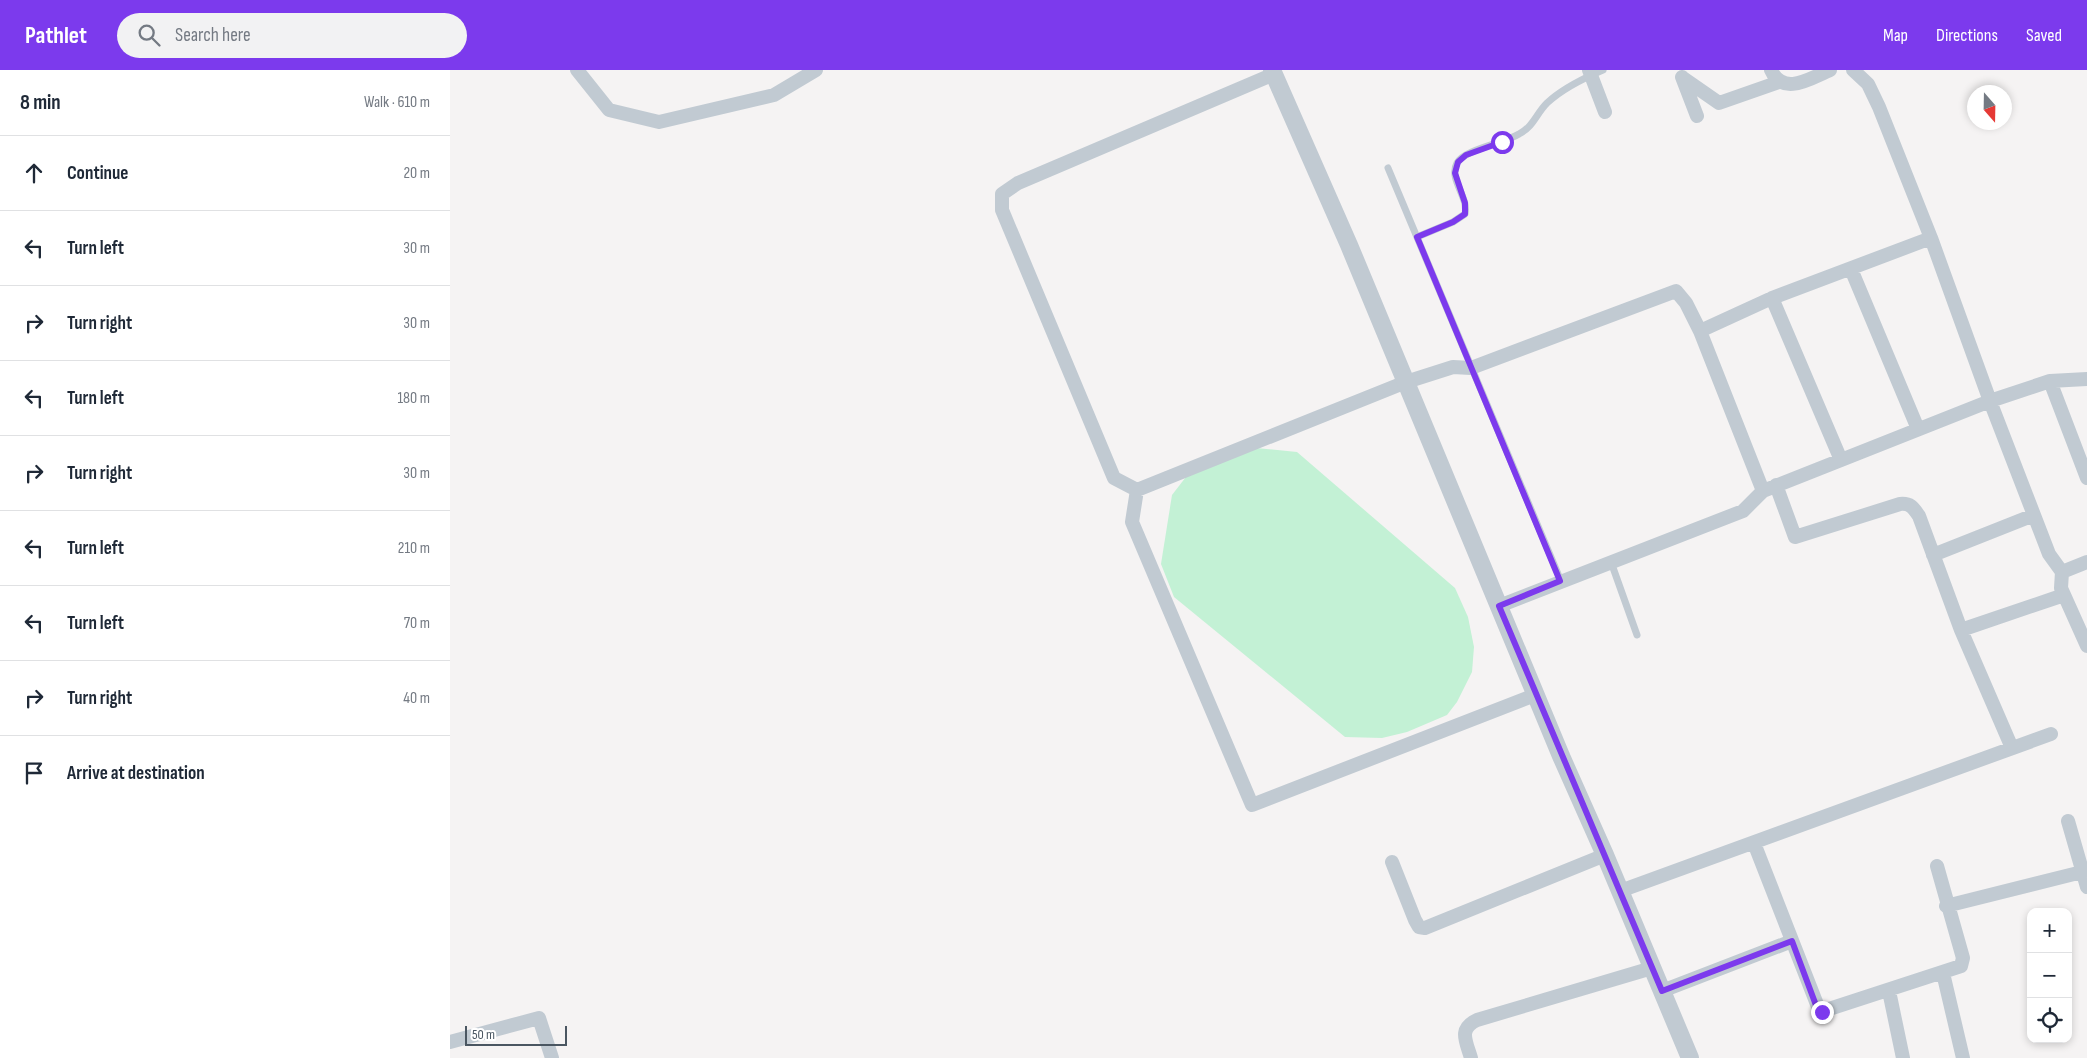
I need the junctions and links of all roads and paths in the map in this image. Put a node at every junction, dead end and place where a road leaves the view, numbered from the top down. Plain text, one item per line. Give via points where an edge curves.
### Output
1 (577, 70) edge
2 (816, 70) edge
3 (1772, 70) edge
4 (1830, 70) edge
5 (1853, 70) edge
6 (1273, 72) edge
7 (1594, 72) edge
8 (1681, 74) edge
9 (1780, 82) junction
10 (1606, 112) dead end
11 (1698, 116) dead end
12 (1388, 168) dead end
13 (1417, 237) junction
14 (1931, 238) junction
15 (1851, 270) junction
16 (1772, 298) junction
17 (1700, 331) junction
18 (1471, 368) junction
19 (2087, 378) edge
20 (2050, 381) junction
21 (1406, 382) junction
22 (1990, 401) junction
23 (1918, 429) junction
24 (2082, 449) edge
25 (1841, 460) junction
26 (2087, 478) edge
27 (1776, 485) junction
28 (1137, 490) junction
29 (1762, 491) junction
30 (2034, 515) junction
31 (1933, 555) junction
32 (1611, 562) junction
33 (2087, 562) edge
34 (2062, 572) junction
35 (1560, 581) junction
36 (2064, 596) junction
37 (1499, 606) junction
38 (1961, 630) junction
39 (1637, 635) dead end
40 (2087, 646) edge
41 (1535, 695) junction
42 (2051, 734) dead end
43 (2012, 748) junction
44 (2068, 821) dead end
45 (1754, 843) junction
46 (1605, 855) junction
47 (1392, 862) dead end
48 (1937, 866) dead end
49 (2082, 872) junction
50 (2087, 887) edge
51 (1620, 891) junction
52 (1946, 906) junction
53 (1792, 941) junction
54 (1652, 968) junction
55 (1943, 973) junction
56 (1662, 991) junction
57 (1889, 991) junction
58 (450, 1042) edge
59 (552, 1058) edge
60 (1471, 1058) edge
61 (1690, 1058) edge
62 (1903, 1058) edge
63 (1963, 1058) edge

1 - 2 street via 608,110 658,122 774,94
3 - 9 street
4 - 9 street via 1796,84
5 - 14 street via 1868,84 1879,106
6 - 21 street
6 - 28 street via 1018,182 1002,194 1002,210 1114,478
7 - 10 street
7 - 13 lane via 1546,104 1533,124 1520,134 1461,158 1455,173 1465,203 1465,214
8 - 9 street via 1719,103
8 - 11 street
12 - 13 lane
13 - 18 lane
14 - 15 street
14 - 22 street
15 - 16 street
15 - 23 street
16 - 17 street
16 - 25 street
17 - 18 street via 1676,291
17 - 29 street
18 - 21 street via 1453,366
18 - 35 lane
19 - 20 street
20 - 22 street
20 - 24 street
21 - 28 street
21 - 37 street
22 - 23 street
22 - 30 street
23 - 25 street
24 - 26 street
25 - 27 street
27 - 29 street
27 - 31 street via 1795,537 1906,504 1913,507 1918,516
28 - 41 street via 1132,522 1252,804
29 - 32 street via 1743,511
30 - 31 street
30 - 34 street via 2049,554
31 - 38 street
32 - 35 street
32 - 39 lane
33 - 34 street
34 - 36 street
35 - 37 street
36 - 38 street
36 - 40 street
37 - 41 street
38 - 43 street
41 - 46 street
42 - 43 street
43 - 45 street
44 - 49 street
45 - 51 street
45 - 53 street
46 - 47 street via 1425,928 1419,927 1415,920
46 - 51 street
48 - 52 street
49 - 50 street
49 - 52 street
51 - 54 street
52 - 55 street via 1963,961 1959,968
53 - 56 street
53 - 57 street via 1820,1012
54 - 56 street
54 - 60 street via 1477,1020 1465,1031
55 - 57 street
55 - 63 street
56 - 61 street
57 - 62 street
58 - 59 street via 538,1018

